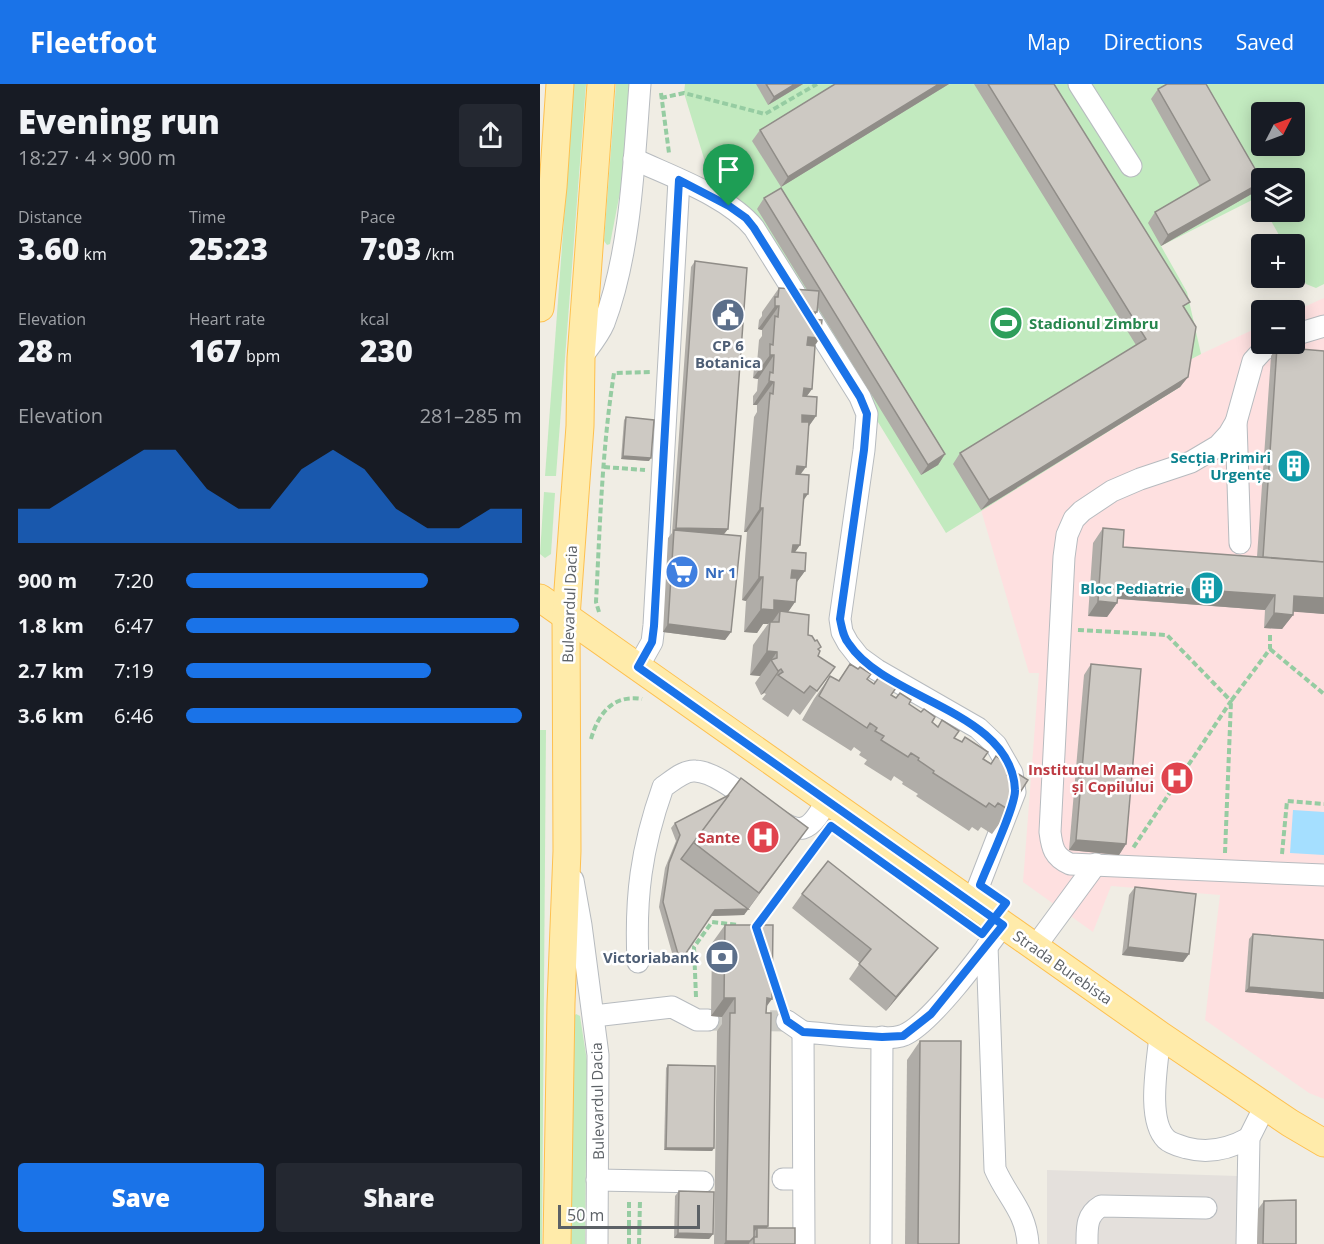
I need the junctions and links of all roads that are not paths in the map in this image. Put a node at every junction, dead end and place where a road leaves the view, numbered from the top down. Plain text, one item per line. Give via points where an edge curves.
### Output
1 (560, 84) edge
2 (601, 84) edge
3 (640, 84) edge
4 (1079, 84) edge
5 (634, 159) junction
6 (1131, 166) dead end
7 (676, 178) junction
8 (540, 308) edge
9 (1324, 326) edge
10 (1305, 332) edge
11 (1260, 354) edge
12 (581, 358) junction
13 (1236, 422) junction
14 (1239, 543) dead end
15 (540, 598) edge
16 (566, 617) junction
17 (638, 667) junction
18 (827, 800) junction
19 (567, 851) junction
20 (1096, 864) junction
21 (1324, 875) edge
22 (972, 903) junction
23 (995, 935) junction
24 (1035, 948) junction
25 (638, 962) dead end
26 (594, 1016) junction
27 (702, 1020) tunnel mouth
28 (1160, 1035) junction
29 (882, 1037) junction
30 (1264, 1106) junction
31 (1249, 1138) junction
32 (1324, 1143) edge
33 (597, 1180) junction
34 (703, 1182) dead end
35 (1206, 1208) dead end
36 (557, 1244) edge
37 (597, 1244) edge
38 (804, 1244) edge
39 (881, 1244) edge
40 (1028, 1244) edge
41 (1087, 1244) edge
42 (1247, 1244) edge

1 - 8 main road
2 - 12 main road, Bulevardul Dacia
3 - 5 street
4 - 6 street
5 - 7 street
5 - 12 street via 626,230 614,287 603,325
7 - 17 street via 652,642
7 - 22 street via 746,218 867,414 840,619 842,632 859,657 877,670 978,728 996,745 1012,773 1015,792
9 - 10 street
11 - 13 street via 1253,362
12 - 16 main road, Bulevardul Dacia
13 - 14 street
13 - 20 street via 1229,434 1206,454 1112,491 1082,511 1067,535 1050,832 1055,855 1060,860
15 - 16 main road, Strada Burebista
16 - 17 main road, Strada Burebista
16 - 19 main road, Bulevardul Dacia
17 - 18 main road, Strada Burebista
18 - 22 main road, Strada Burebista
18 - 25 street via 818,816 805,827 795,828 770,815 740,790 704,773 686,772 663,787 640,874
19 - 26 street, Bulevardul Dacia
19 - 36 main road, Bulevardul Dacia
20 - 21 street
20 - 24 street
22 - 23 main road, Strada Burebista
23 - 24 main road, Strada Burebista
23 - 29 street via 917,1026 903,1036
23 - 40 street via 994,1169 1024,1217
24 - 28 main road, Strada Burebista
26 - 27 street via 672,1007
26 - 33 street, Bulevardul Dacia via 598,1054
28 - 30 main road, Strada Burebista
28 - 31 street via 1155,1116 1166,1139 1177,1146 1210,1152
29 - 38 street via 795,1026 793,1179
29 - 39 street
30 - 31 street
30 - 32 main road, Strada Burebista
31 - 42 street
33 - 34 street
33 - 37 street, Bulevardul Dacia
35 - 41 street via 1101,1206 1090,1215

